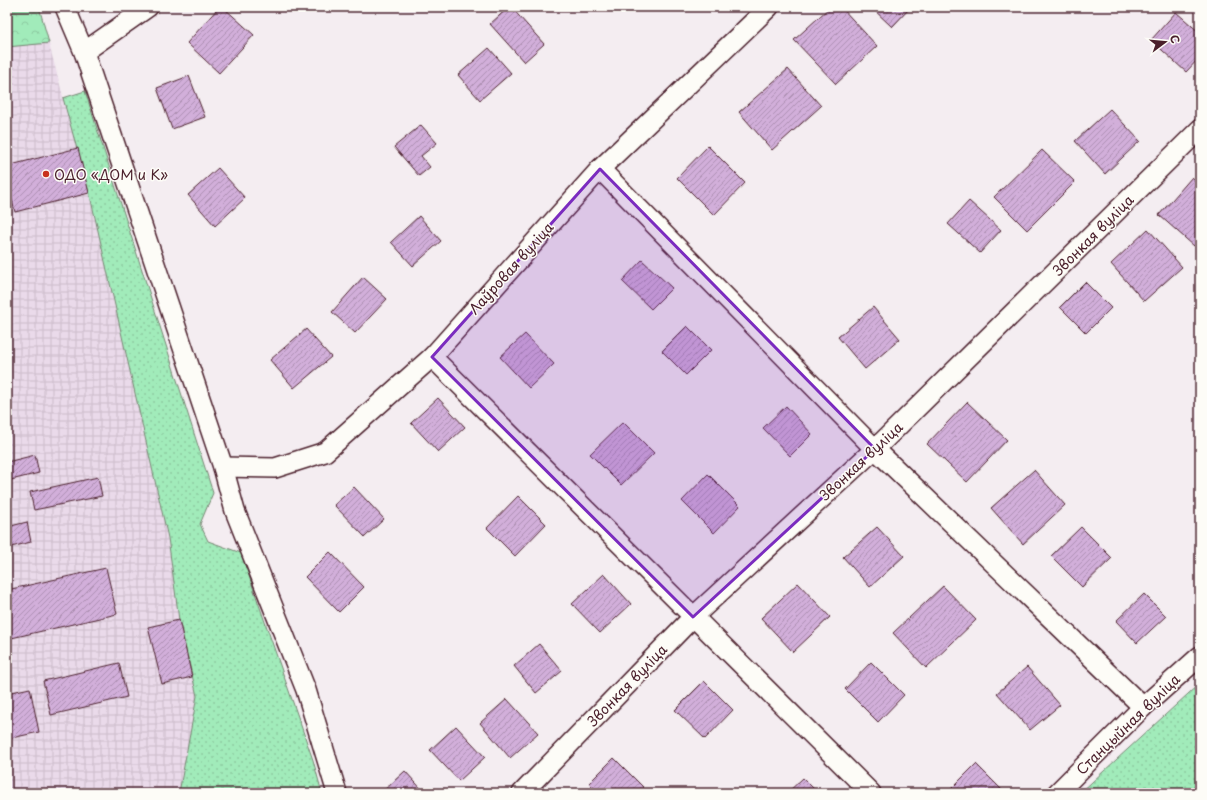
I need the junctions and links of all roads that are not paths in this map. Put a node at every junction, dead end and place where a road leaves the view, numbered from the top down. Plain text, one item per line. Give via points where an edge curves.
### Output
1 (65, 7) edge
2 (148, 7) edge
3 (769, 7) edge
4 (84, 52) junction
5 (1200, 129) edge
6 (600, 169) junction
7 (432, 357) junction
8 (875, 449) junction
9 (223, 467) junction
10 (694, 617) junction
11 (1200, 656) edge
12 (1143, 707) junction
13 (337, 793) edge
14 (522, 793) edge
15 (871, 793) edge
16 (1056, 793) edge

1 - 4 street
2 - 4 street
3 - 6 street, Лаўровая вуліца
4 - 9 street
5 - 8 street, Звонкая вуліца
6 - 7 street, Лаўровая вуліца
6 - 8 street
7 - 9 street, Лаўровая вуліца via 325,452 275,468
7 - 10 street
8 - 10 street, Звонкая вуліца
8 - 12 street
9 - 13 street via 235,511 306,690
10 - 14 street, Звонкая вуліца
10 - 15 street
11 - 12 street, Станцыйная вуліца
12 - 16 street, Станцыйная вуліца

